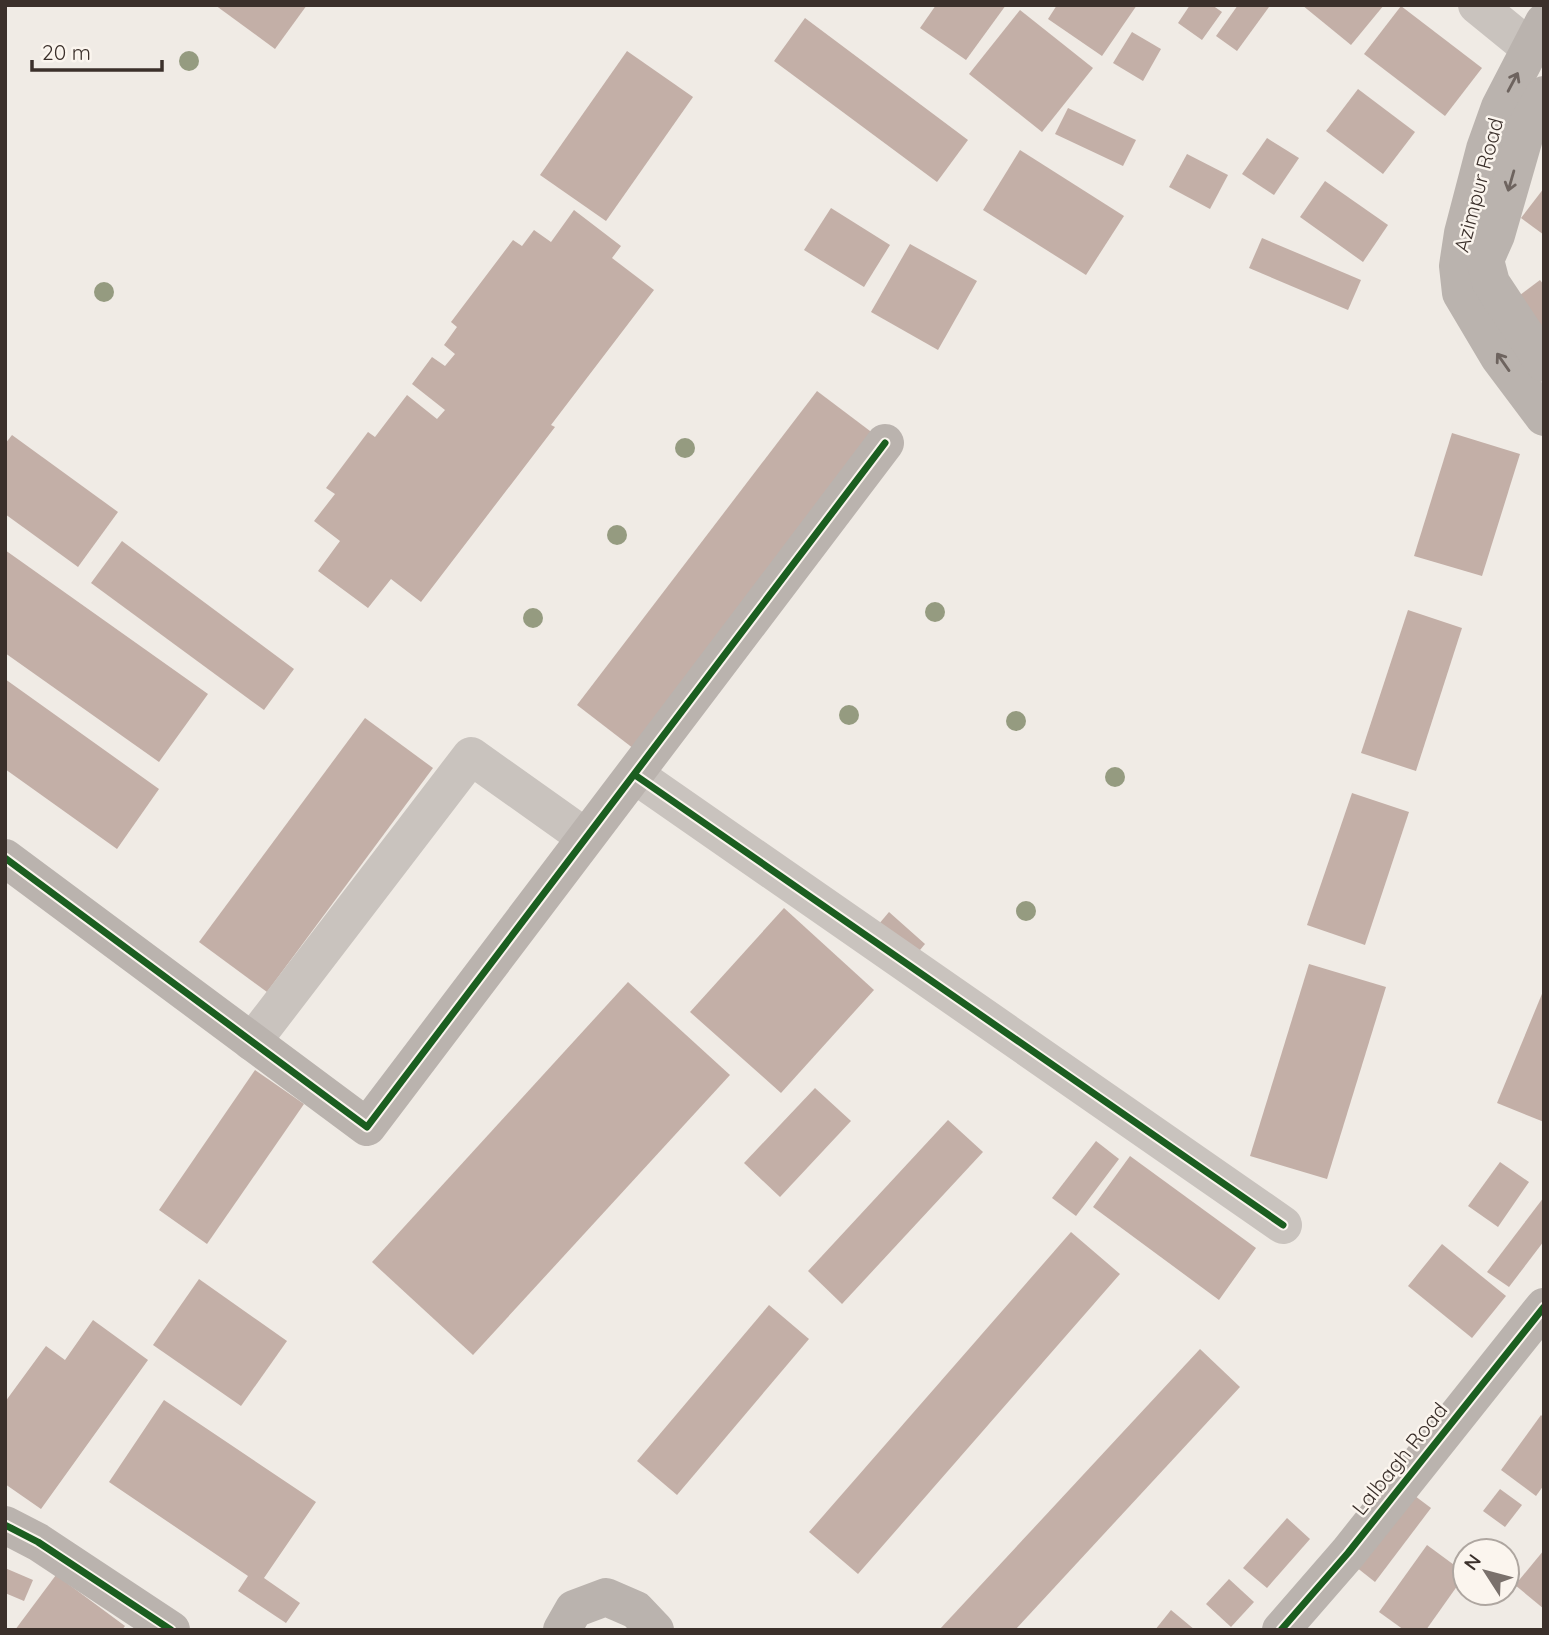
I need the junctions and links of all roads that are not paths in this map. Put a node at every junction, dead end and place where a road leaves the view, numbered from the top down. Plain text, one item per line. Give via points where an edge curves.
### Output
1 (1477, 5) edge
2 (1537, 35) edge
3 (1544, 95) edge
4 (1544, 363) edge
5 (1544, 417) edge
6 (885, 443) dead end
7 (635, 775) junction
8 (585, 837) junction
9 (5, 858) edge
10 (252, 1042) junction
11 (1283, 1225) dead end
12 (1544, 1307) edge
13 (5, 1525) edge
14 (568, 1619) edge
15 (172, 1630) edge
16 (655, 1630) edge
17 (1281, 1630) edge

1 - 2 street
5 -> 2 street, Azimpur Road via 1499,357 1461,293 1458,266 1485,149 1500,107
3 -> 4 street, Azimpur Road via 1528,124 1485,260 1491,283
6 - 7 street
7 - 8 street
7 - 11 street
8 - 10 street via 471,756
8 - 10 street via 367,1127
9 - 10 street
12 - 17 street, Lalbagh Road
13 - 15 street
14 - 16 street via 606,1597 636,1610

